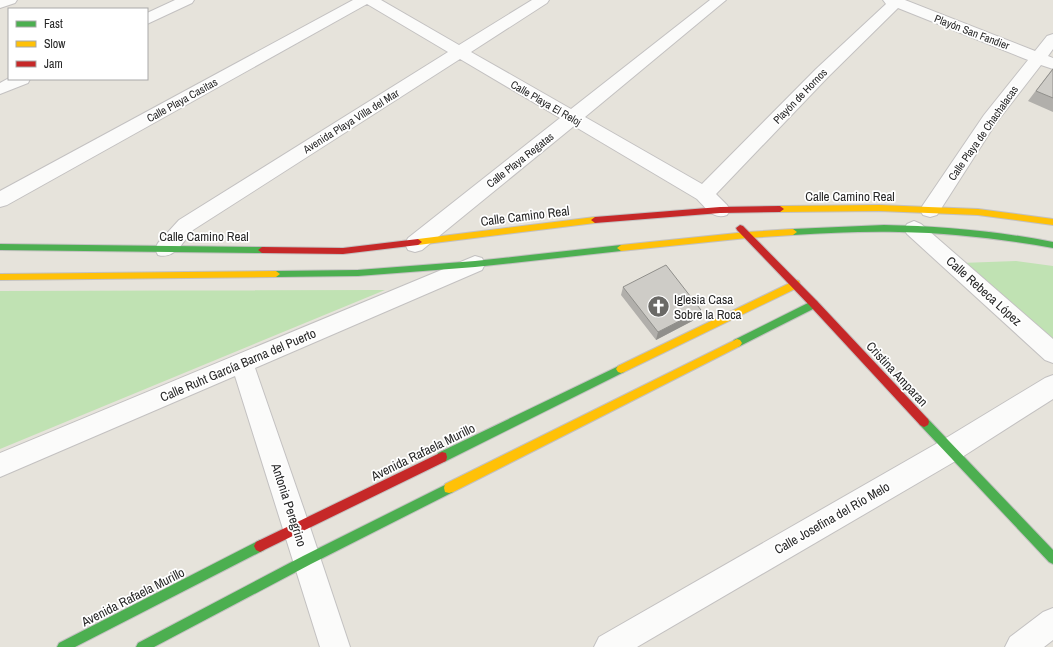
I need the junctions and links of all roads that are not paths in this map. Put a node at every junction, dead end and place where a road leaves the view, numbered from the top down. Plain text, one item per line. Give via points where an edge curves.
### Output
1 (10, 0) edge
2 (187, 0) edge
3 (364, 0) edge
4 (370, 0) edge
5 (542, 0) edge
6 (719, 0) edge
7 (895, 1) edge
8 (0, 4) edge
9 (148, 19) edge
10 (1053, 39) edge
11 (460, 53) junction
12 (1045, 61) edge
13 (20, 80) edge
14 (0, 89) edge
15 (573, 118) junction
16 (704, 194) junction
17 (0, 200) edge
18 (720, 210) junction
19 (930, 210) junction
20 (1053, 222) edge
21 (914, 229) junction
22 (747, 235) junction
23 (415, 244) junction
24 (1053, 245) edge
25 (0, 247) edge
26 (165, 249) junction
27 (476, 264) junction
28 (0, 277) edge
29 (796, 284) junction
30 (814, 304) junction
31 (1053, 353) edge
32 (242, 363) junction
33 (1053, 386) edge
34 (950, 450) junction
35 (0, 465) edge
36 (297, 527) junction
37 (1053, 558) edge
38 (307, 560) junction
39 (1053, 622) edge
40 (63, 647) edge
41 (142, 647) edge
42 (335, 647) edge
43 (609, 647) edge
44 (1020, 647) edge

1 - 8 street
2 - 9 street
3 - 17 street, Calle Playa Casitas
4 - 11 street, Calle Playa El Reloj
5 - 11 street, Avenida Playa Villa del Mar
6 - 15 street, Calle Playa Regatas
7 - 12 street, Playón San Fandier
7 - 16 street, Playón de Hornos
10 - 12 street, Calle Playa de Chachalacas
11 - 15 street, Calle Playa El Reloj
11 - 26 street, Avenida Playa Villa del Mar via 186,225
12 - 19 street, Calle Playa de Chachalacas via 990,119
13 - 14 street
15 - 16 street, Calle Playa El Reloj
15 - 23 street, Calle Playa Regatas
16 - 18 street, Calle Playa El Reloj
18 - 19 street, Calle Camino Real
18 - 22 street, Cristina Amparan
18 - 23 street, Calle Camino Real via 585,221
19 - 20 street, Calle Camino Real via 978,212
21 - 22 street
21 - 24 street via 1016,238
21 - 31 street, Calle Rebeca López
22 - 27 street
22 - 29 street, Cristina Amparan
23 - 26 street, Calle Camino Real via 343,251
25 - 26 street, Calle Camino Real
27 - 28 street via 358,273
27 - 32 street, Calle Ruht García Barna del Puerto
29 - 30 street, Cristina Amparan
29 - 36 street, Avenida Rafaela Murillo
30 - 34 street, Cristina Amparan
30 - 38 street
32 - 35 street, Calle Ruht García Barna del Puerto
32 - 36 street, Antonia Peregrino
33 - 34 street, Calle Josefina del Río Melo
34 - 37 street, Cristina Amparan
34 - 43 street, Calle Josefina del Río Melo
36 - 38 street, Antonia Peregrino
36 - 40 street, Avenida Rafaela Murillo
38 - 41 street
38 - 42 street, Antonia Peregrino
39 - 44 street

